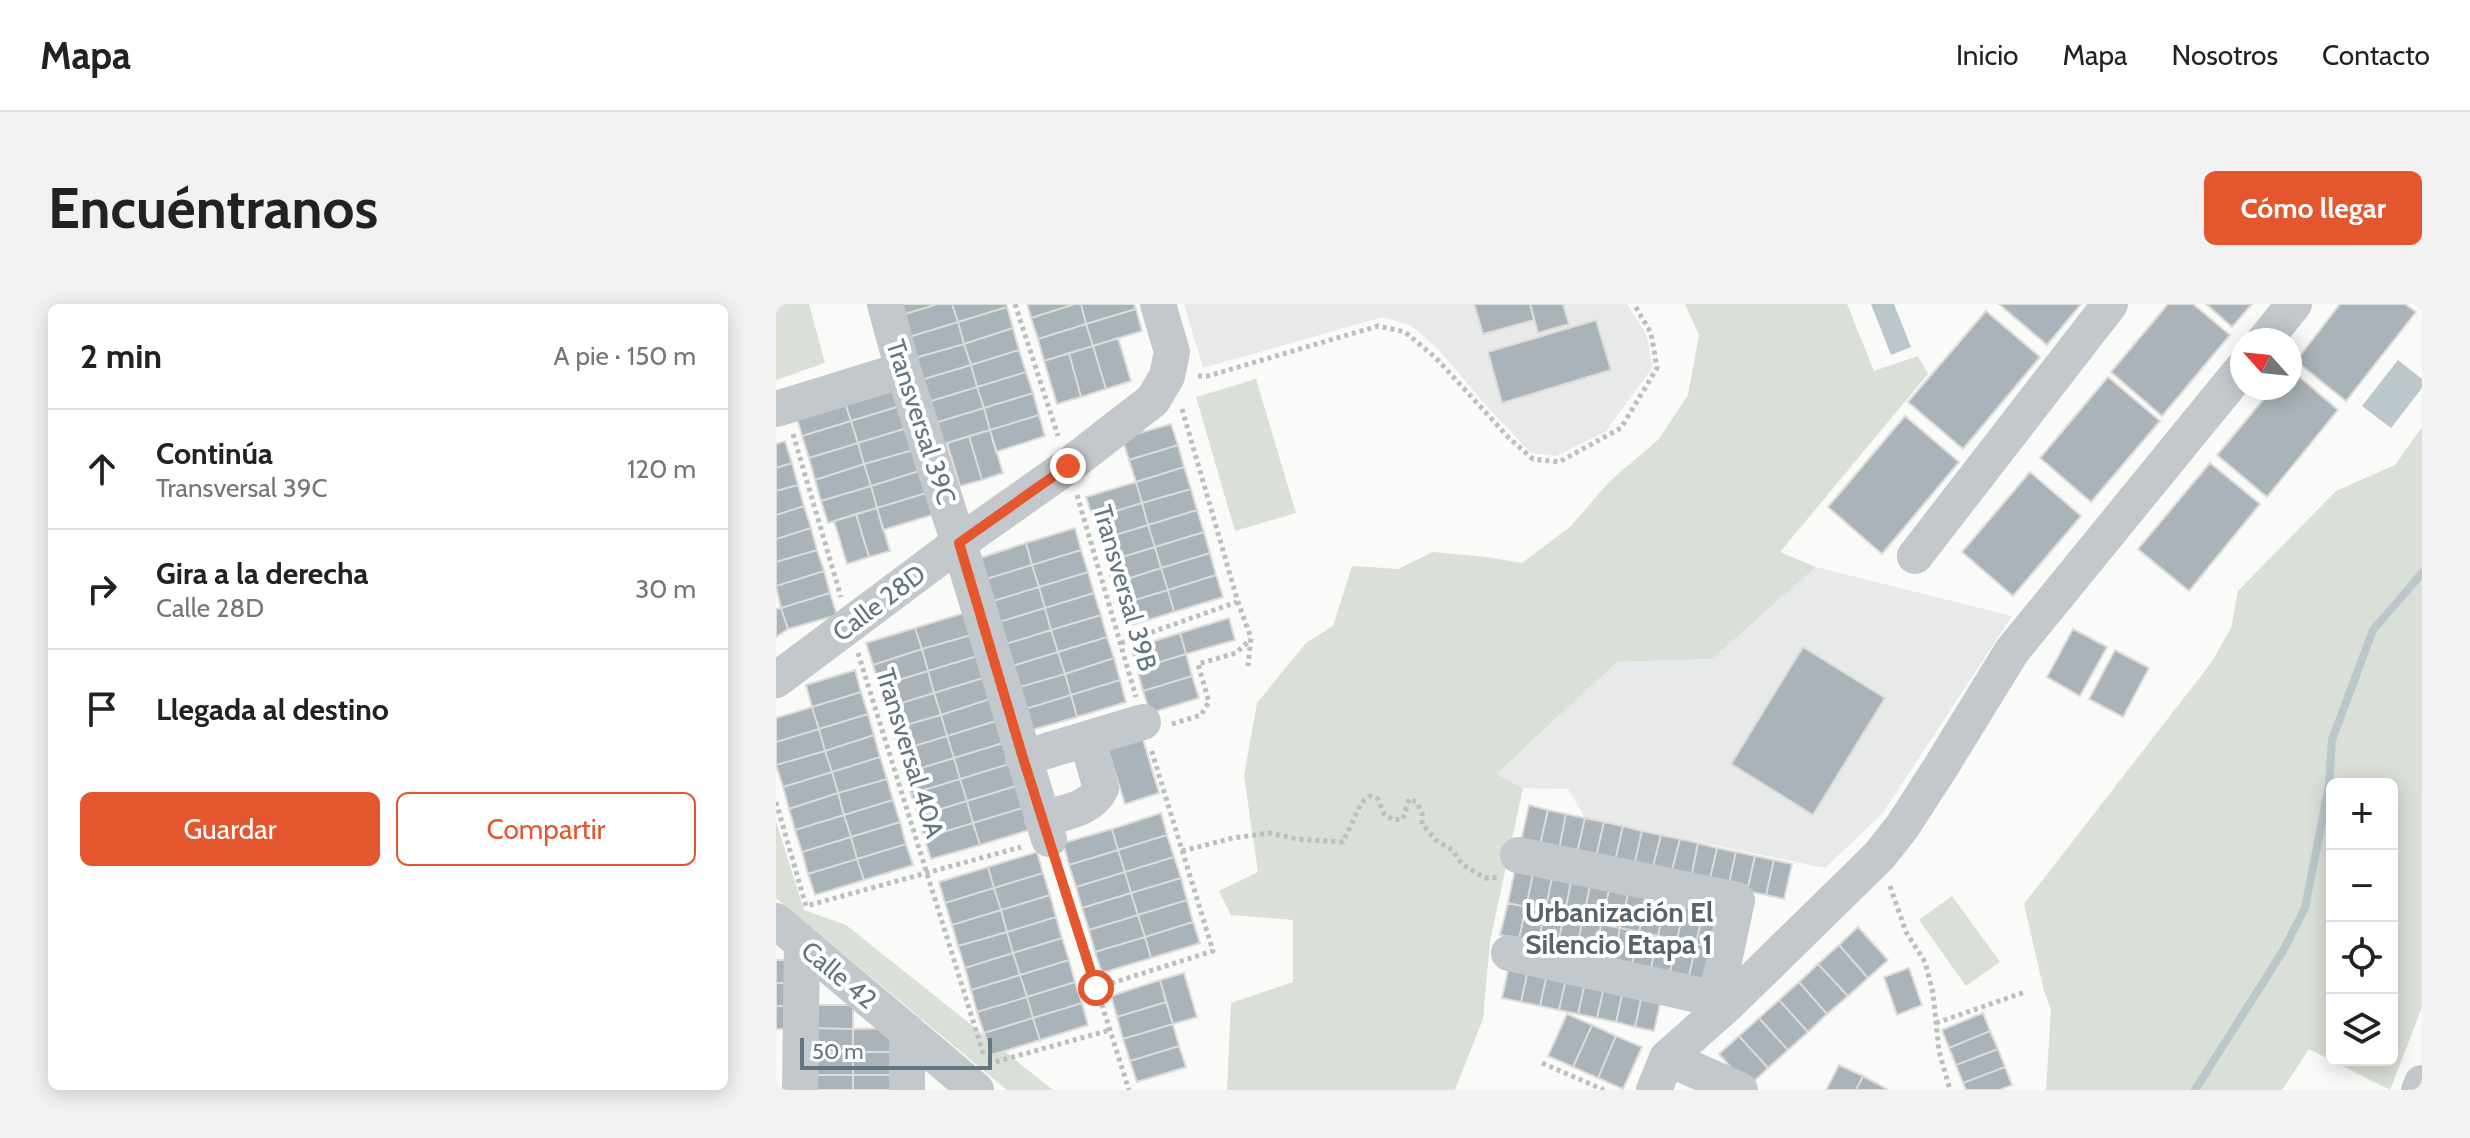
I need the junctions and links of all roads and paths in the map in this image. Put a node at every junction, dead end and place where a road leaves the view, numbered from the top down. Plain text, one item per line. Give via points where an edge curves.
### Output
1 (885, 304) edge
2 (1015, 304) edge
3 (1158, 304) edge
4 (1634, 304) edge
5 (2110, 304) edge
6 (2294, 304) edge
7 (2275, 328) edge
8 (903, 370) junction
9 (1167, 376) junction
10 (2230, 384) edge
11 (780, 408) edge
12 (1068, 466) junction
13 (959, 543) junction
14 (1915, 556) dead end
15 (1238, 602) junction
16 (849, 624) junction
17 (1251, 638) junction
18 (1121, 643) junction
19 (1248, 666) dead end
20 (776, 680) edge
21 (1144, 727) junction
22 (1087, 740) junction
23 (1023, 758) junction
24 (776, 802) edge
25 (1046, 829) junction
26 (1182, 851) junction
27 (1518, 855) joint
28 (1879, 856) junction
29 (926, 873) junction
30 (789, 932) edge
31 (1509, 953) dead end
32 (1096, 988) junction
33 (2025, 992) dead end
34 (1723, 1000) junction
35 (1936, 1023) junction
36 (1110, 1030) junction
37 (907, 1031) junction
38 (1542, 1063) dead end
39 (1660, 1074) edge
40 (981, 1077) edge
41 (2422, 1083) edge
42 (800, 1090) edge
43 (907, 1090) edge
44 (1129, 1090) edge
45 (1604, 1090) edge
46 (1740, 1090) edge
47 (1950, 1090) edge
48 (2419, 1090) edge

1 - 8 street, Transversal 39C
2 - 12 path, Transversal 39B
3 - 9 street via 1172,352
4 - 9 path via 1651,333 1657,368 1621,428 1559,462 1533,459 1436,358 1405,332 1378,326 1208,376
5 - 14 street
6 - 7 street
8 - 11 street
8 - 13 street, Transversal 39C
9 - 12 street, Calle 28D via 1153,400
9 - 15 path via 1183,411
10 - 28 street via 2012,651
11 - 16 path, Transversal 40A
12 - 13 street, Calle 28D
12 - 18 path, Transversal 39B
13 - 16 street, Calle 28D
13 - 23 street, Transversal 39C
15 - 17 path
15 - 18 path
16 - 20 street, Calle 28D
16 - 29 path, Transversal 40A
17 - 19 path
17 - 21 path via 1236,653 1198,664 1209,702 1201,715
18 - 21 path, Transversal 39B
21 - 22 street
21 - 26 path, Transversal 39B
22 - 23 street
22 - 25 street via 1101,788 1097,797
23 - 25 street, Transversal 39C
24 - 29 path via 806,906
25 - 29 path
25 - 32 path
26 - 27 path via 1269,833 1343,842 1370,796 1393,820 1403,819 1409,799 1417,802 1422,824 1436,840 1485,878 1504,877
26 - 32 path, Transversal 39B via 1213,951
27 - 34 street via 1737,900
28 - 34 street
28 - 35 path via 1906,932 1925,962
29 - 40 path, Transversal 40A
30 - 37 street, Calle 42
30 - 42 street
31 - 34 street
32 - 36 path
33 - 35 path
34 - 39 street
35 - 47 path
36 - 40 path
36 - 44 path
37 - 40 street, Calle 42
37 - 43 street
38 - 45 path
39 - 46 street
41 - 48 street

